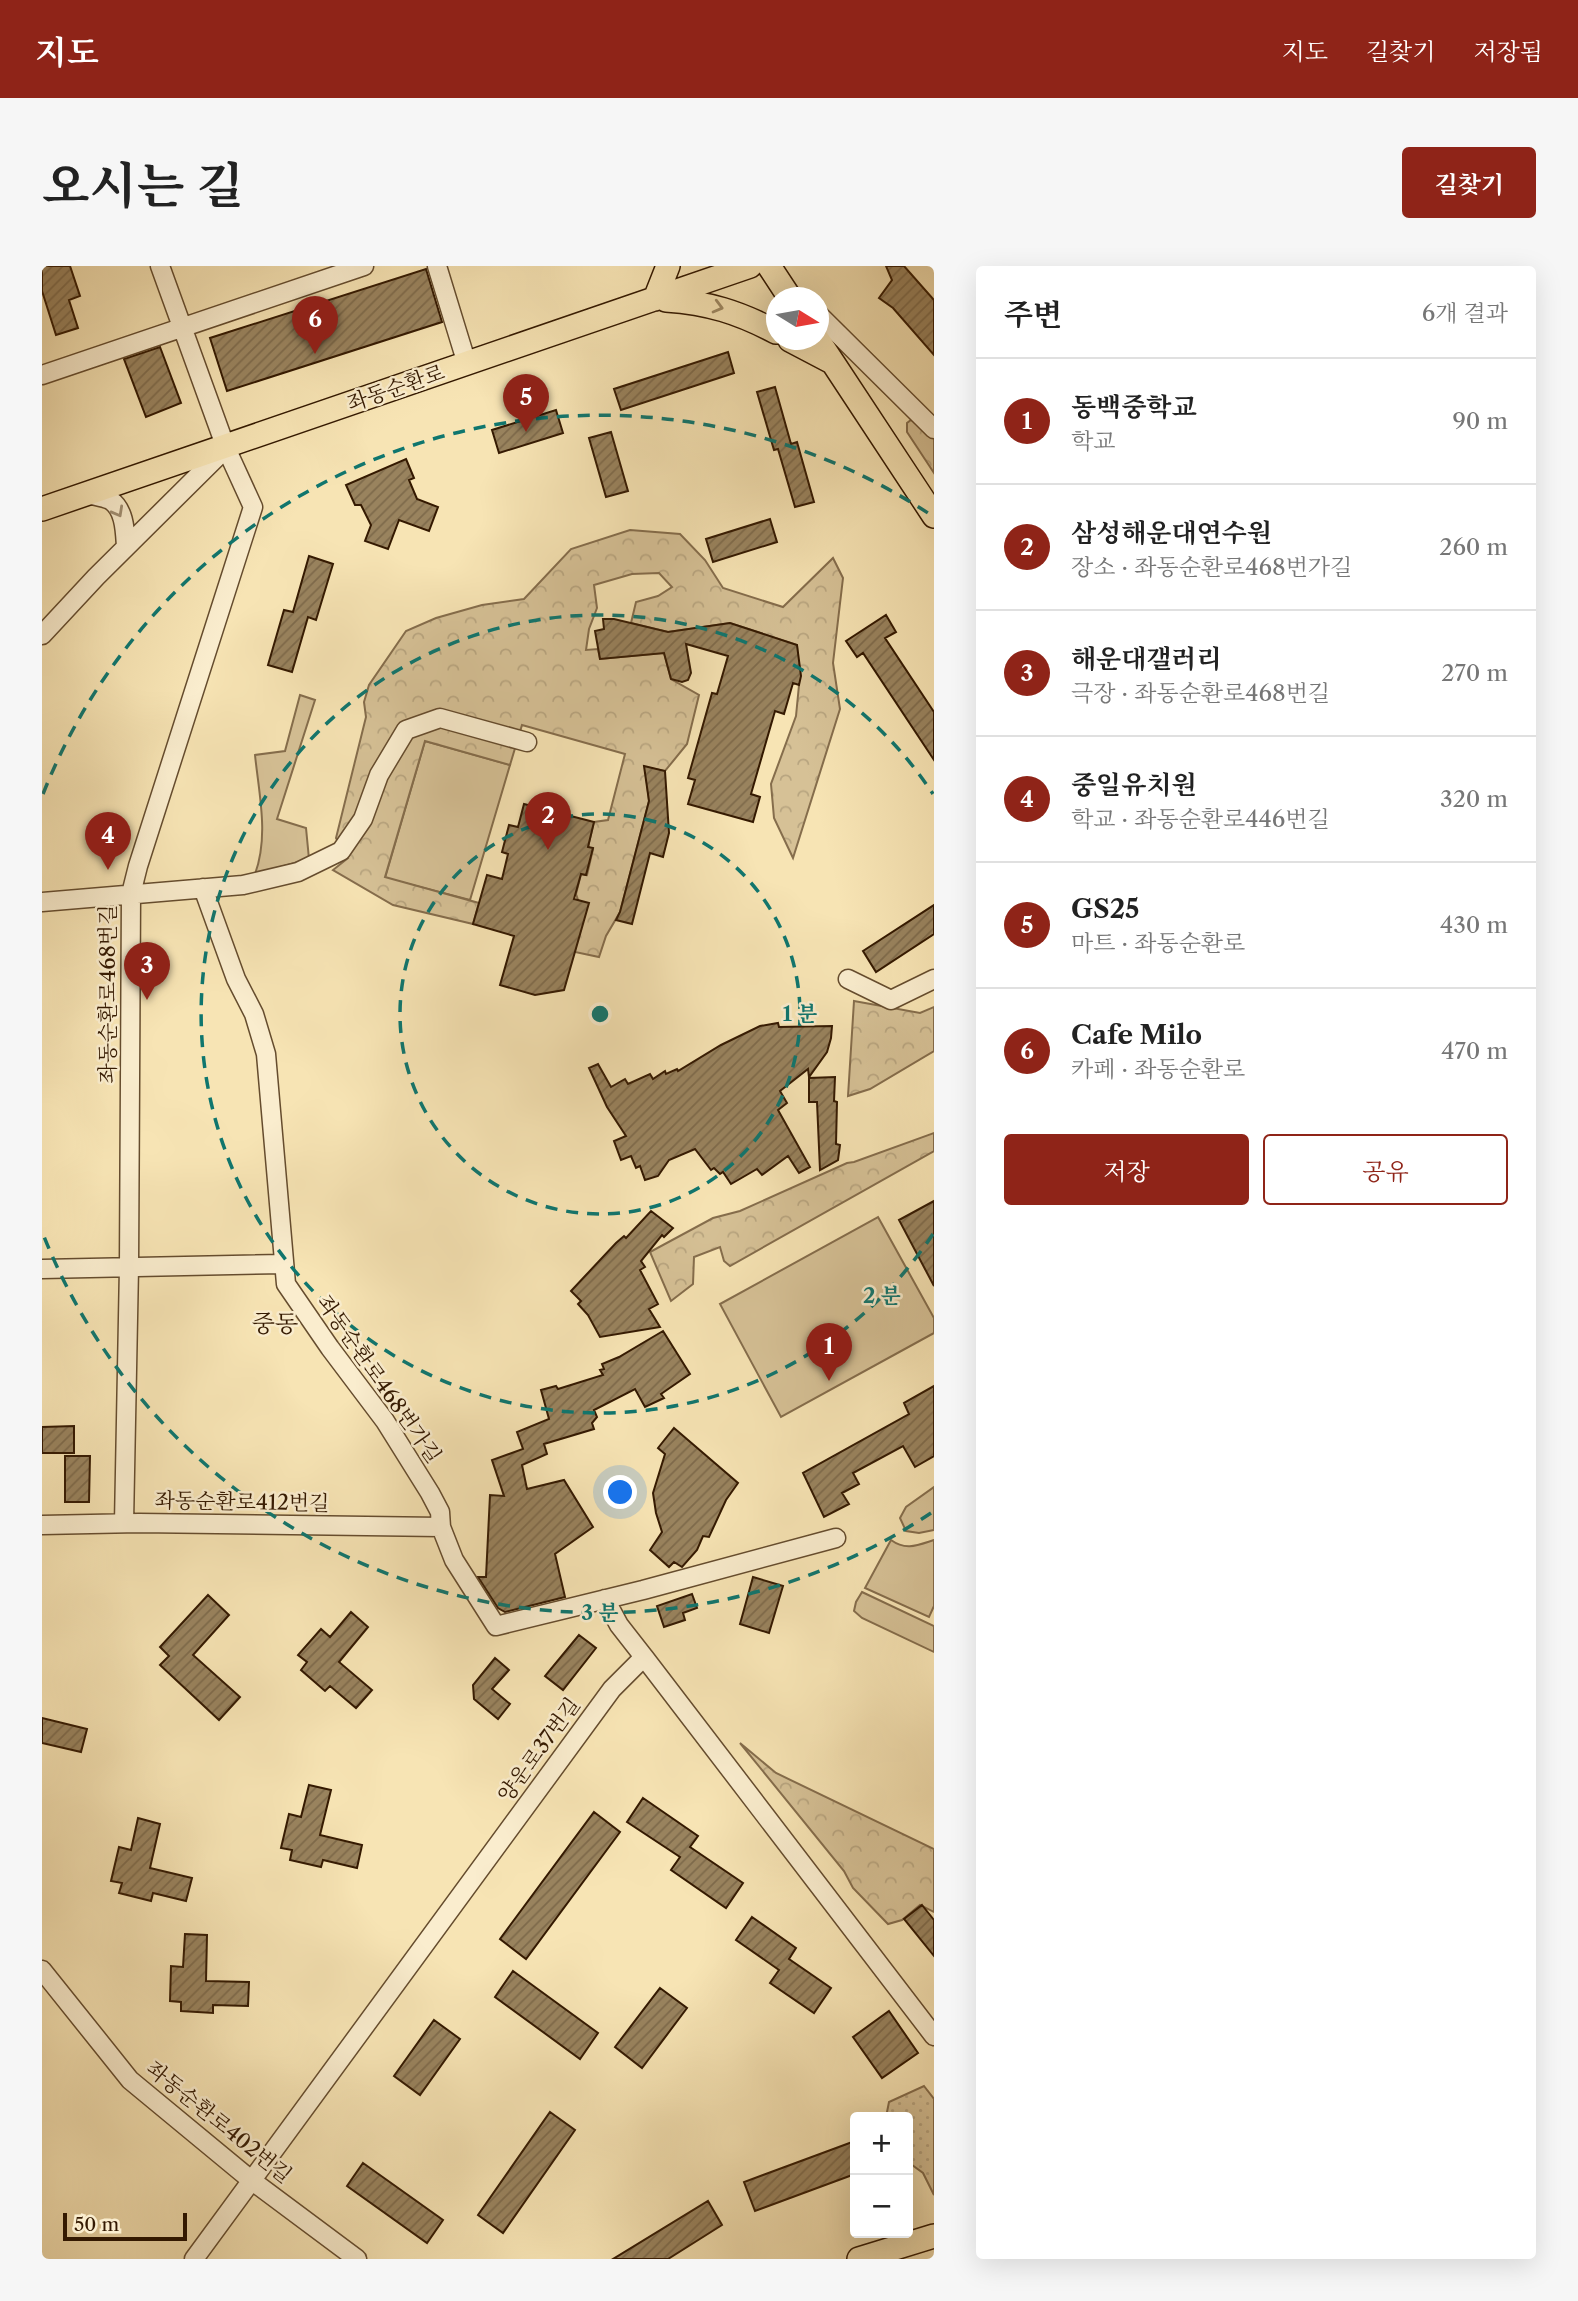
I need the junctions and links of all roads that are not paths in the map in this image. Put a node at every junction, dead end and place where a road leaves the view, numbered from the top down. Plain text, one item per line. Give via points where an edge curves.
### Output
1 (160, 266) edge
2 (364, 266) edge
3 (437, 266) edge
4 (668, 266) edge
5 (750, 266) edge
6 (770, 266) edge
7 (783, 287) edge
8 (791, 287) edge
9 (655, 299) junction
10 (829, 325) edge
11 (766, 327) edge
12 (182, 328) junction
13 (810, 350) edge
14 (825, 350) edge
15 (833, 362) junction
16 (467, 364) junction
17 (42, 375) edge
18 (934, 429) edge
19 (226, 447) junction
20 (88, 494) junction
21 (42, 509) edge
22 (934, 516) edge
23 (126, 547) junction
24 (42, 635) edge
25 (527, 742) dead end
26 (202, 888) junction
27 (131, 894) junction
28 (42, 902) edge
29 (848, 979) dead end
30 (934, 979) edge
31 (284, 1264) junction
32 (129, 1267) junction
33 (42, 1269) edge
34 (124, 1523) junction
35 (42, 1525) edge
36 (441, 1527) junction
37 (836, 1538) dead end
38 (605, 1599) junction
39 (645, 1657) junction
40 (42, 1970) edge
41 (934, 2036) edge
42 (251, 2180) junction
43 (934, 2236) edge
44 (194, 2259) edge
45 (357, 2259) edge
46 (859, 2259) edge

1 - 12 street, 좌동순환로468번길
2 - 12 street
3 - 16 street
4 - 9 main road
5 - 9 main road, 좌동순환로
6 - 7 main road
6 - 8 street
9 -> 11 main road via 724,308
9 - 16 main road, 좌동순환로
10 - 18 street
12 - 17 street
12 - 19 street, 좌동순환로468번길
13 - 15 main road
14 - 15 main road
15 - 22 main road
16 - 19 main road, 좌동순환로
19 - 20 main road, 좌동순환로
19 - 23 street
19 - 27 street, 좌동순환로468번길 via 253,507
20 - 21 main road, 좌동순환로
20 -> 23 street via 111,501 120,513
23 - 24 street
25 - 26 street via 440,718 406,730 379,775 363,819 341,851 298,872 243,885
26 - 27 street
26 - 31 street, 좌동순환로468번가길 via 266,1054
27 - 28 street
27 - 32 street, 좌동순환로468번길
29 - 30 street via 891,1000
31 - 32 street
31 - 36 street, 좌동순환로468번가길 via 286,1284 392,1431 440,1512
32 - 33 street
32 - 34 street, 좌동순환로468번길
34 - 35 street, 좌동순환로412번길
34 - 36 street, 좌동순환로412번길
36 - 38 street, 좌동순환로468번가길 via 454,1560 496,1626
37 - 38 street, 좌동순환로468번가길
38 - 39 street
39 - 41 street
39 - 42 street, 양운로37번길 via 612,1689
40 - 42 street, 좌동순환로402번길 via 130,2080
42 - 44 street, 양운로37번길
42 - 45 street, 좌동순환로402번길
43 - 46 main road

